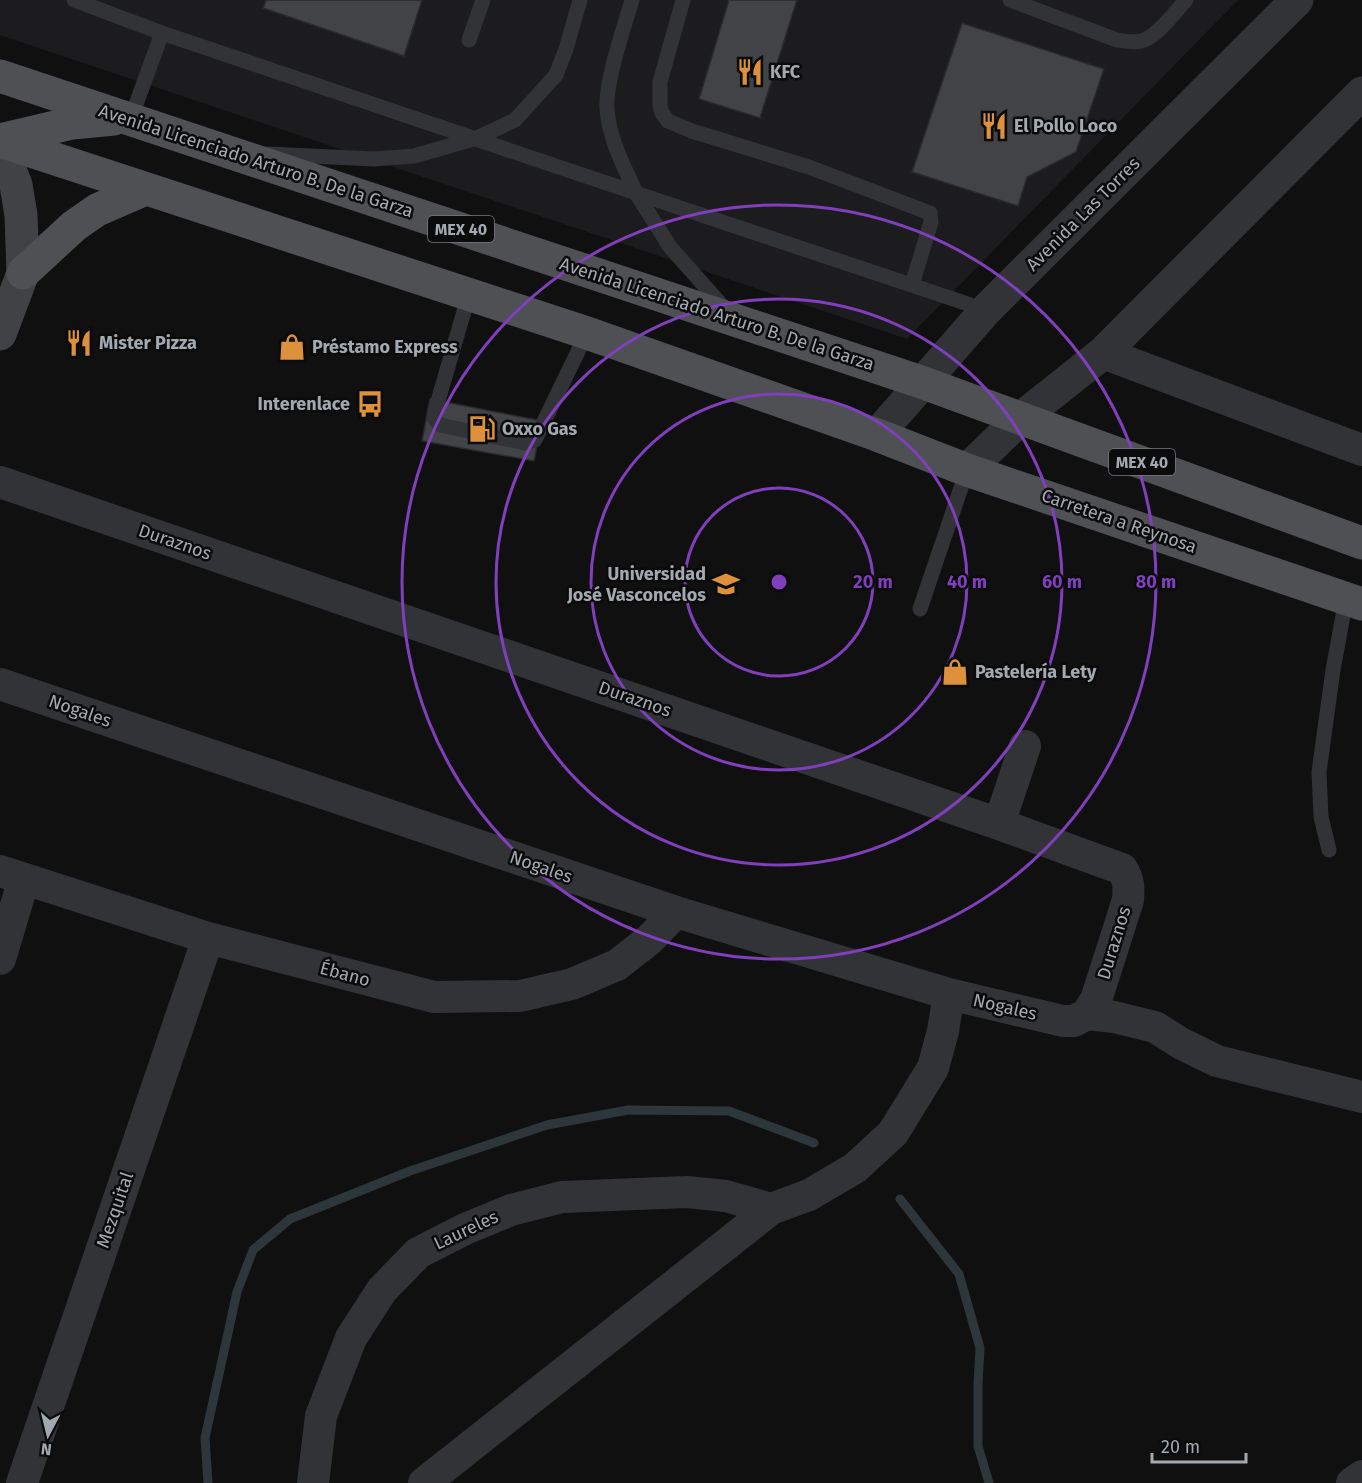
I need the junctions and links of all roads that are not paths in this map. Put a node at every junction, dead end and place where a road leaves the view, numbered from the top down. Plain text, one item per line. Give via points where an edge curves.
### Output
1 (74, 0) edge
2 (483, 0) edge
3 (580, 0) edge
4 (632, 0) edge
5 (683, 0) edge
6 (1010, 0) edge
7 (1186, 0) edge
8 (1297, 0) edge
9 (162, 33) junction
10 (469, 40) dead end
11 (0, 76) edge
12 (1362, 93) edge
13 (131, 118) junction
14 (477, 138) junction
15 (0, 142) edge
16 (234, 153) junction
17 (143, 190) junction
18 (636, 193) junction
19 (22, 273) junction
20 (912, 285) junction
21 (469, 294) junction
22 (986, 310) junction
23 (734, 320) junction
24 (588, 333) junction
25 (0, 334) edge
26 (1103, 353) junction
27 (921, 382) junction
28 (1021, 418) junction
29 (877, 435) junction
30 (1362, 450) edge
31 (967, 470) junction
32 (0, 482) edge
33 (1362, 543) edge
34 (1354, 602) edge
35 (920, 609) dead end
36 (0, 684) edge
37 (1025, 746) dead end
38 (999, 824) junction
39 (1329, 850) dead end
40 (12, 875) edge
41 (676, 912) junction
42 (208, 938) junction
43 (0, 959) edge
44 (949, 994) junction
45 (1087, 1014) junction
46 (1362, 1097) edge
47 (771, 1209) junction
48 (1362, 1476) edge
49 (22, 1483) edge
50 (313, 1483) edge
51 (424, 1483) edge
52 (1352, 1483) edge

1 - 9 lane
2 - 10 lane
3 - 14 lane via 556,75 514,120
4 - 18 lane via 606,108 614,143
5 - 20 lane via 660,82 660,105 668,121 809,167 930,213 931,222
6 - 7 lane via 1130,42 1153,35
8 - 22 street, Avenida Las Torres
9 - 13 lane
9 - 14 lane
11 - 13 main road, Avenida Licenciado Arturo B. De la Garza / MEX 40
12 - 26 street
13 - 15 main road via 72,123
13 - 16 main road, Avenida Licenciado Arturo B. De la Garza / MEX 40
14 - 16 lane via 414,156 374,159
14 - 18 lane
15 - 17 main road
15 - 19 main road via 16,185
16 - 23 main road, Avenida Licenciado Arturo B. De la Garza / MEX 40
17 - 19 main road via 96,210
17 - 21 main road
18 - 20 lane
18 - 23 lane via 670,247
19 - 25 main road
20 - 22 lane
21 - 24 main road
21 - 24 lane via 434,418 440,425 525,443 535,440
22 - 27 street, Avenida Las Torres
23 - 27 main road, Avenida Licenciado Arturo B. De la Garza / MEX 40
24 - 29 main road
26 - 28 street
26 - 30 street
27 - 28 main road, MEX 40
27 - 29 street, Avenida Las Torres
28 - 31 street
28 - 33 main road, MEX 40
29 - 31 main road, Carretera a Reynosa
31 - 34 main road, Carretera a Reynosa
31 - 35 lane
32 - 38 street, Duraznos
34 - 39 lane via 1332,670 1319,772 1321,817
36 - 41 street, Nogales
37 - 38 street
38 - 45 street, Duraznos via 1122,869 1128,878 1128,900 1096,1000
40 - 42 street, Ébano
40 - 43 street
41 - 42 street, Ébano via 617,965 572,984 520,996 434,997
41 - 44 street, Nogales
42 - 49 street, Mezquital
44 - 45 street, Nogales via 1063,1021 1074,1021
44 - 47 street via 933,1068 893,1132 855,1168 809,1195
45 - 46 street, Nogales via 1155,1027 1217,1061
47 - 50 street, Laureles via 726,1196 687,1192 562,1197 511,1210 418,1253 382,1290 351,1338 321,1416
47 - 51 street
48 - 52 street

